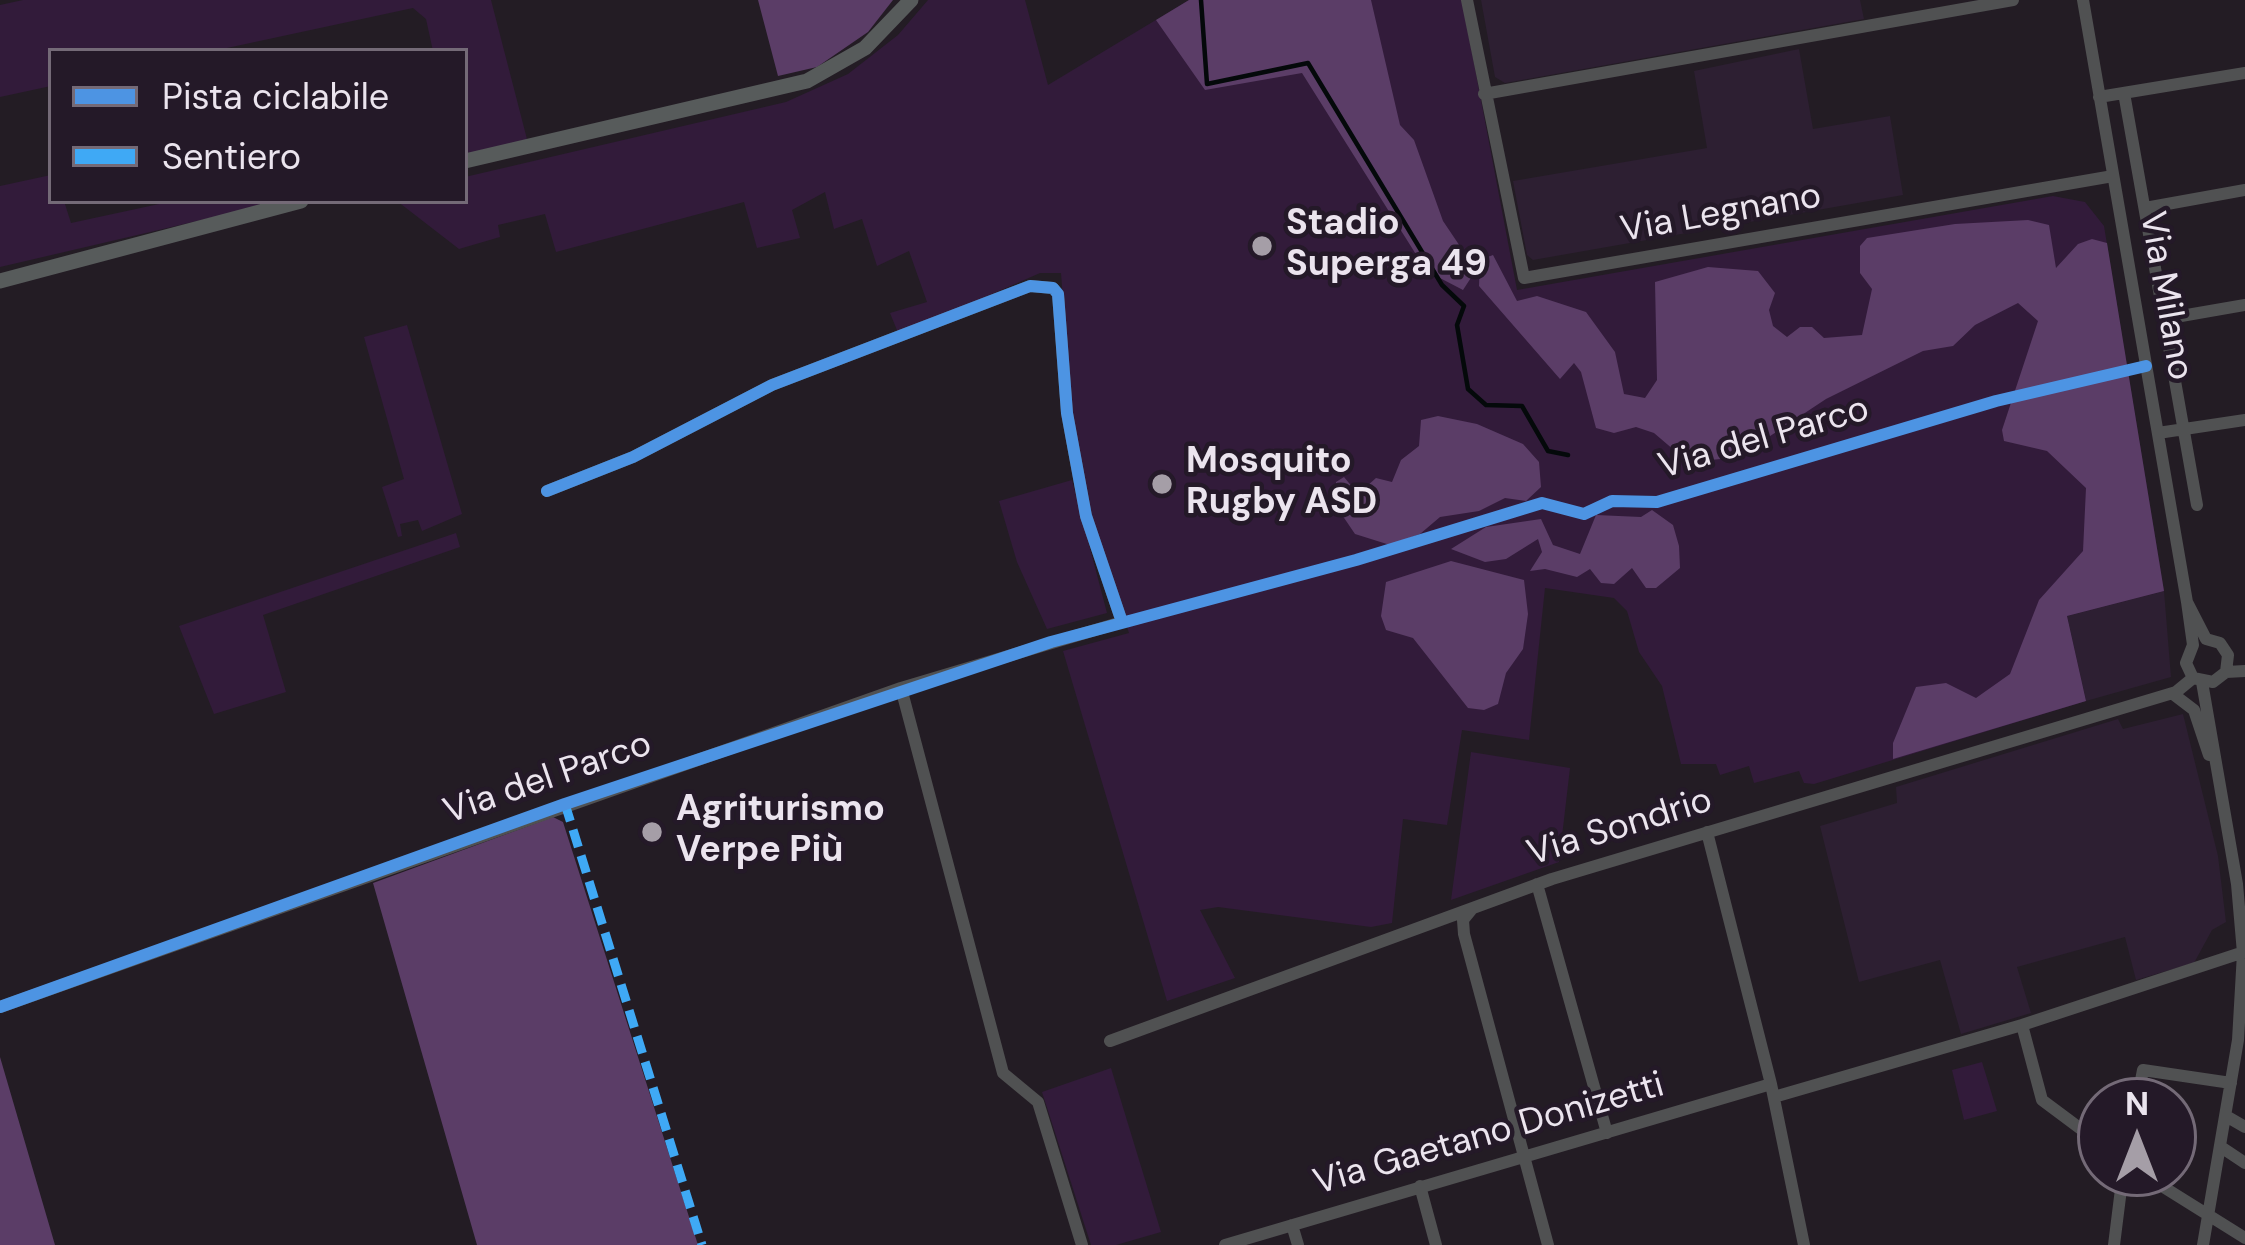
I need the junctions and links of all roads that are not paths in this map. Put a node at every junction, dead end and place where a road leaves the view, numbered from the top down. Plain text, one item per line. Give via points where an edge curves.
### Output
1 (911, 0) edge
2 (1467, 0) edge
3 (2013, 0) edge
4 (2083, 0) edge
5 (2245, 73) edge
6 (2124, 93) junction
7 (1484, 94) junction
8 (2099, 97) junction
9 (468, 160) edge
10 (2113, 176) junction
11 (2245, 190) edge
12 (290, 204) edge
13 (2145, 208) junction
14 (0, 281) edge
15 (2245, 305) edge
16 (2164, 319) junction
17 (2245, 420) edge
18 (2182, 430) junction
19 (2158, 433) junction
20 (547, 491) dead end
21 (2197, 505) dead end
22 (2199, 642) junction
23 (2245, 660) edge
24 (2245, 670) edge
25 (2209, 673) junction
26 (901, 688) junction
27 (2164, 694) junction
28 (2219, 778) junction
29 (1707, 832) junction
30 (1537, 884) junction
31 (2242, 906) edge
32 (1473, 908) junction
33 (2244, 952) edge
34 (0, 1007) edge
35 (2022, 1025) junction
36 (1110, 1041) dead end
37 (2142, 1077) edge
38 (2190, 1077) edge
39 (2197, 1078) edge
40 (2231, 1083) junction
41 (1772, 1091) junction
42 (2226, 1116) junction
43 (2077, 1126) edge
44 (2245, 1127) edge
45 (1607, 1133) junction
46 (2221, 1148) junction
47 (1524, 1157) junction
48 (2245, 1163) edge
49 (1420, 1186) junction
50 (2120, 1197) edge
51 (2178, 1197) edge
52 (2208, 1217) junction
53 (1292, 1225) junction
54 (2245, 1238) edge
55 (1082, 1245) edge
56 (1225, 1245) edge
57 (1298, 1245) edge
58 (1436, 1245) edge
59 (1548, 1245) edge
60 (1804, 1245) edge
61 (2114, 1245) edge
62 (2204, 1245) edge

1 - 9 main road via 850,59 793,86
2 - 7 street
3 - 7 street
4 - 8 street, Via Milano
5 - 6 street
6 - 8 street
6 - 13 street, Via Milano
7 - 10 street, Via Legnano via 1524,278
8 - 10 street, Via Milano
10 - 19 street, Via Milano
11 - 13 street
12 - 14 main road
13 - 16 street, Via Milano
15 - 16 street
16 - 18 street, Via Milano
17 - 18 street
18 - 19 street
18 - 21 street, Via Milano
19 - 22 street, Via Milano
20 - 26 street, Via del Parco via 772,385 1030,286 1053,288 1086,516 1122,622
22 - 25 street
22 - 25 street via 2220,643
23 - 25 street
24 - 25 street
25 - 27 street
25 - 28 street
26 - 34 street, Via del Parco
26 - 55 street via 1004,1073 1038,1102
27 - 28 street via 2194,710
27 - 29 street, Via Sondrio
28 - 31 street
29 - 30 street, Via Sondrio
29 - 41 street
30 - 32 street, Via Sondrio
30 - 45 street
31 - 33 street
32 - 36 street, Via Sondrio
32 - 47 street via 1464,934
33 - 35 street, Via Gaetano Donizetti
33 - 40 street
35 - 41 street, Via Gaetano Donizetti
35 - 43 street via 2042,1100
37 - 38 street via 2143,1070
39 - 40 street
40 - 42 street
41 - 45 street, Via Gaetano Donizetti
41 - 60 street
42 - 44 street
42 - 46 street
45 - 47 street, Via Gaetano Donizetti
46 - 48 street
46 - 52 street
47 - 49 street, Via Gaetano Donizetti
47 - 59 street
49 - 53 street, Via Gaetano Donizetti
49 - 58 street
50 - 61 street
51 - 52 street
52 - 54 street
52 - 62 street
53 - 56 street, Via Gaetano Donizetti
53 - 57 street

